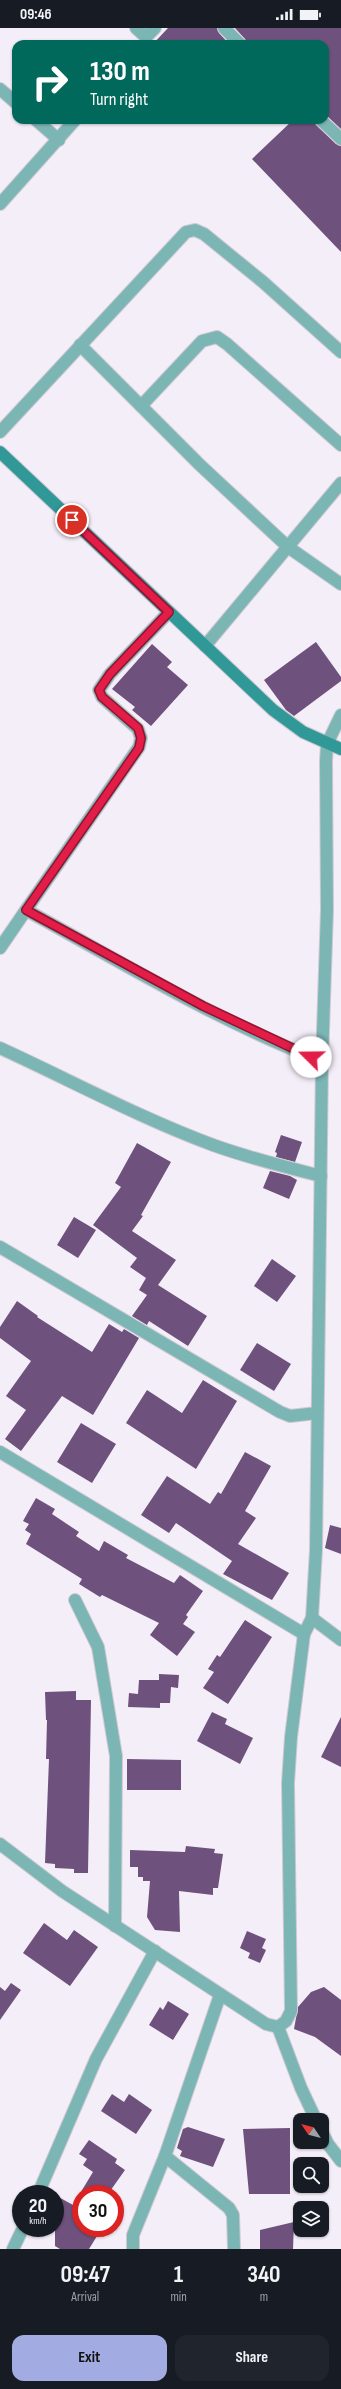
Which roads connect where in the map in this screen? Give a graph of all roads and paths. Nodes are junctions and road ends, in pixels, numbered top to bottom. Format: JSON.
{"nodes":[{"id":1,"x":136,"y":28,"type":"edge"},
{"id":2,"x":155,"y":28,"type":"edge"},
{"id":3,"x":224,"y":28,"type":"edge"},
{"id":4,"x":142,"y":40,"type":"edge"},
{"id":5,"x":144,"y":40,"type":"edge"},
{"id":6,"x":236,"y":40,"type":"edge"},
{"id":7,"x":0,"y":89,"type":"edge"},
{"id":8,"x":12,"y":100,"type":"edge"},
{"id":9,"x":41,"y":124,"type":"edge"},
{"id":10,"x":72,"y":124,"type":"edge"},
{"id":11,"x":325,"y":124,"type":"edge"},
{"id":12,"x":341,"y":139,"type":"edge"},
{"id":13,"x":59,"y":140,"type":"junction"},
{"id":14,"x":0,"y":204,"type":"edge"},
{"id":15,"x":80,"y":345,"type":"junction"},
{"id":16,"x":341,"y":352,"type":"edge"},
{"id":17,"x":141,"y":406,"type":"junction"},
{"id":18,"x":0,"y":432,"type":"edge"},
{"id":19,"x":341,"y":445,"type":"edge"},
{"id":20,"x":0,"y":452,"type":"edge"},
{"id":21,"x":341,"y":483,"type":"edge"},
{"id":22,"x":288,"y":547,"type":"junction"},
{"id":23,"x":341,"y":584,"type":"edge"},
{"id":24,"x":169,"y":612,"type":"junction"},
{"id":25,"x":205,"y":646,"type":"junction"},
{"id":26,"x":341,"y":715,"type":"edge"},
{"id":27,"x":327,"y":744,"type":"junction"},
{"id":28,"x":341,"y":749,"type":"edge"},
{"id":29,"x":26,"y":910,"type":"junction"},
{"id":30,"x":0,"y":948,"type":"edge"},
{"id":31,"x":0,"y":1048,"type":"edge"},
{"id":32,"x":322,"y":1060,"type":"junction"},
{"id":33,"x":321,"y":1176,"type":"junction"},
{"id":34,"x":0,"y":1247,"type":"edge"},
{"id":35,"x":317,"y":1413,"type":"junction"},
{"id":36,"x":0,"y":1452,"type":"edge"},
{"id":37,"x":75,"y":1600,"type":"dead end"},
{"id":38,"x":312,"y":1618,"type":"junction"},
{"id":39,"x":304,"y":1634,"type":"junction"},
{"id":40,"x":339,"y":1636,"type":"edge"},
{"id":41,"x":0,"y":1845,"type":"edge"},
{"id":42,"x":115,"y":1926,"type":"junction"},
{"id":43,"x":155,"y":1951,"type":"junction"},
{"id":44,"x":220,"y":1995,"type":"junction"},
{"id":45,"x":278,"y":2027,"type":"junction"},
{"id":46,"x":313,"y":2113,"type":"edge"},
{"id":47,"x":329,"y":2145,"type":"edge"},
{"id":48,"x":165,"y":2156,"type":"junction"},
{"id":49,"x":341,"y":2161,"type":"edge"},
{"id":50,"x":42,"y":2185,"type":"edge"},
{"id":51,"x":19,"y":2237,"type":"edge"},
{"id":52,"x":13,"y":2249,"type":"edge"},
{"id":53,"x":133,"y":2249,"type":"edge"},
{"id":54,"x":234,"y":2249,"type":"edge"}],
"edges":[{"from":1,"to":4,"type":"street"},
{"from":2,"to":5,"type":"street"},
{"from":3,"to":6,"type":"street"},
{"from":7,"to":8,"type":"street"},
{"from":9,"to":13,"type":"street"},
{"from":10,"to":13,"type":"street"},
{"from":11,"to":12,"type":"street"},
{"from":13,"to":14,"type":"street"},
{"from":15,"to":16,"type":"street"},
{"from":15,"to":17,"type":"street"},
{"from":15,"to":18,"type":"street"},
{"from":17,"to":19,"type":"street"},
{"from":17,"to":22,"type":"street"},
{"from":20,"to":24,"type":"main road"},
{"from":21,"to":22,"type":"street"},
{"from":22,"to":23,"type":"street"},
{"from":22,"to":25,"type":"street"},
{"from":24,"to":25,"type":"main road"},
{"from":24,"to":29,"type":"street"},
{"from":25,"to":27,"type":"main road"},
{"from":26,"to":27,"type":"street"},
{"from":27,"to":28,"type":"main road"},
{"from":27,"to":32,"type":"street"},
{"from":29,"to":30,"type":"street"},
{"from":29,"to":32,"type":"street"},
{"from":31,"to":33,"type":"street"},
{"from":32,"to":33,"type":"street"},
{"from":33,"to":35,"type":"street"},
{"from":34,"to":35,"type":"street"},
{"from":35,"to":38,"type":"street"},
{"from":36,"to":39,"type":"street"},
{"from":37,"to":42,"type":"street"},
{"from":38,"to":39,"type":"street"},
{"from":38,"to":40,"type":"street"},
{"from":39,"to":45,"type":"street"},
{"from":41,"to":42,"type":"street"},
{"from":42,"to":43,"type":"street"},
{"from":43,"to":44,"type":"street"},
{"from":43,"to":50,"type":"street"},
{"from":44,"to":45,"type":"street"},
{"from":44,"to":48,"type":"street"},
{"from":45,"to":46,"type":"street"},
{"from":47,"to":49,"type":"street"},
{"from":48,"to":53,"type":"street"},
{"from":48,"to":54,"type":"street"},
{"from":51,"to":52,"type":"street"}]}
